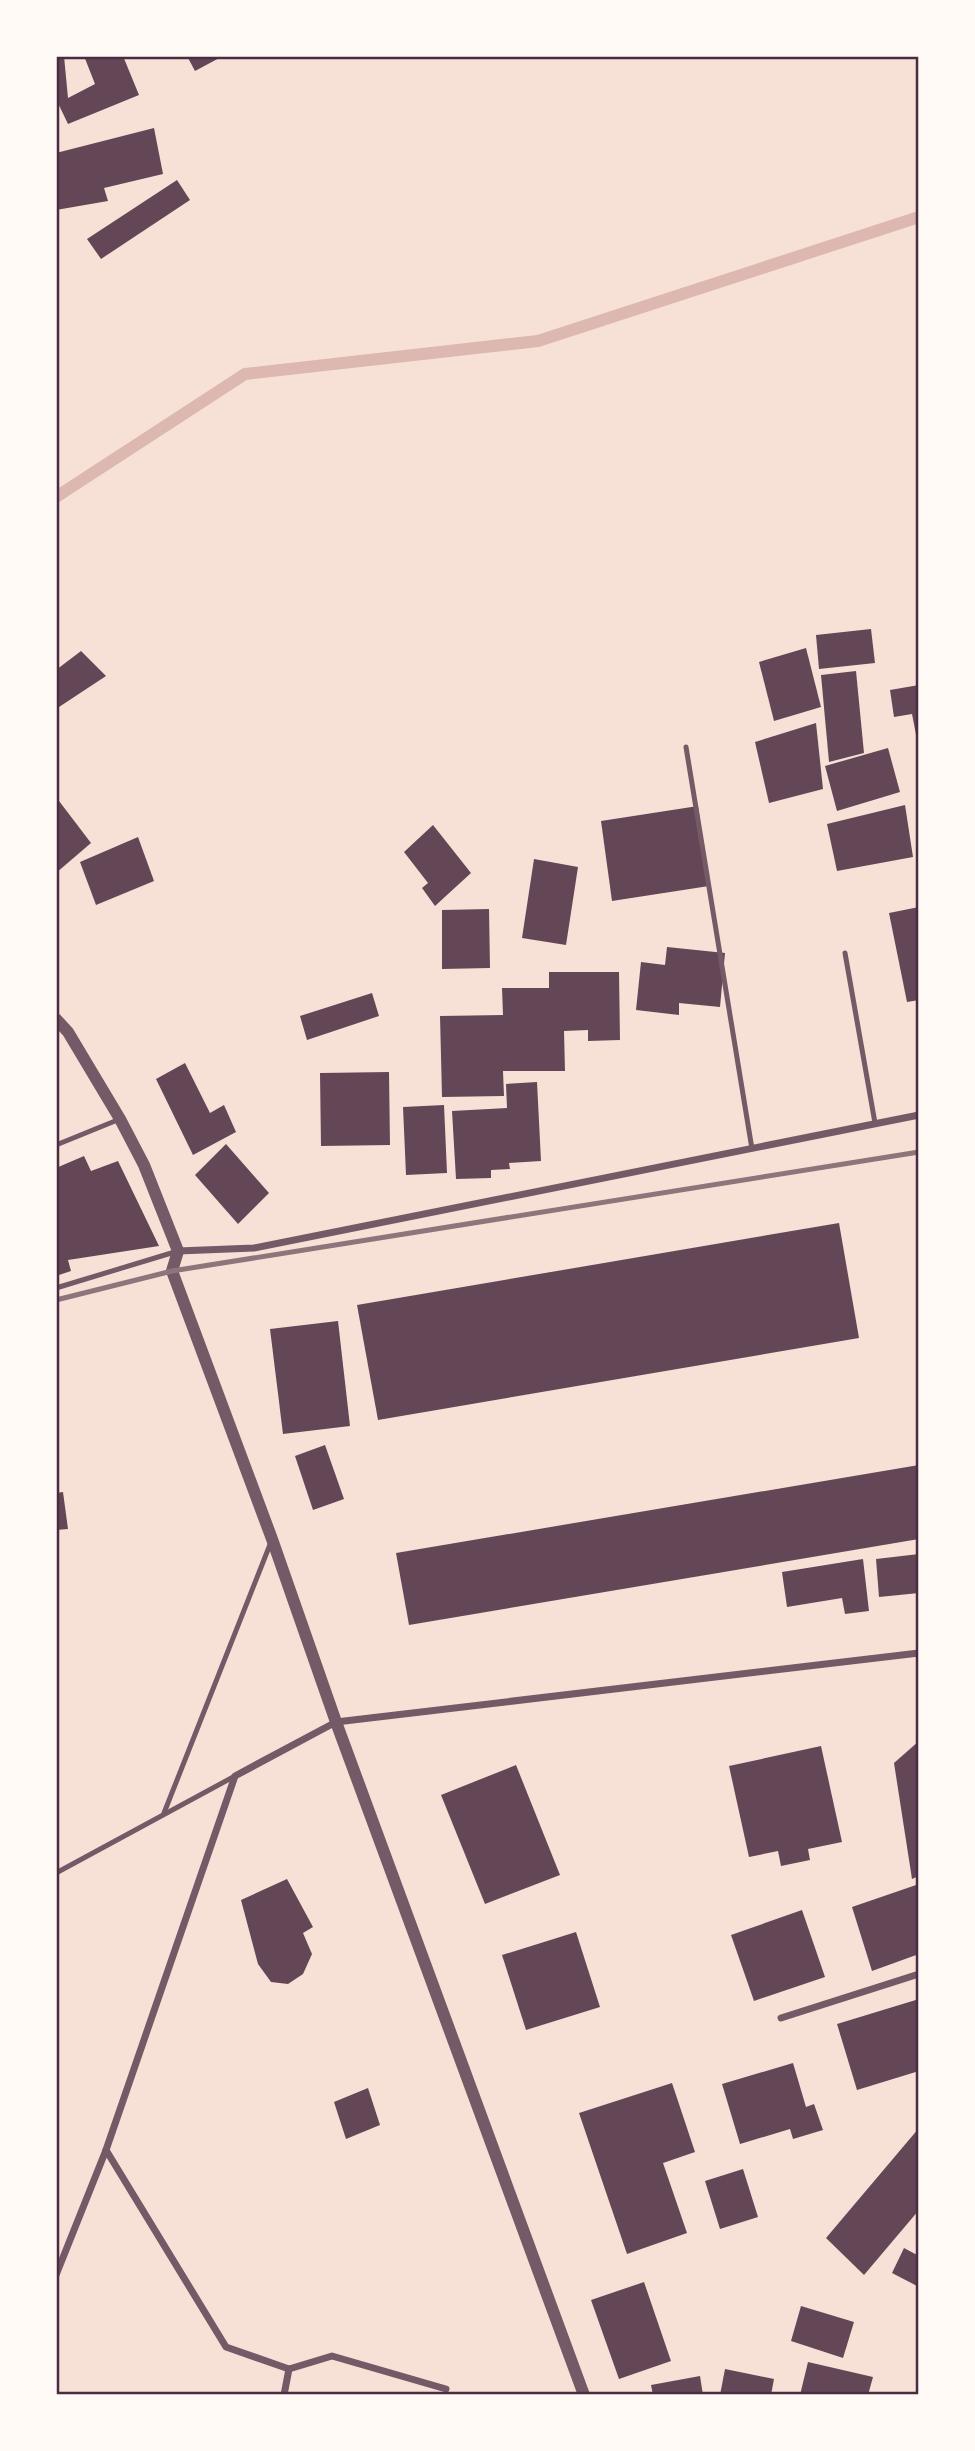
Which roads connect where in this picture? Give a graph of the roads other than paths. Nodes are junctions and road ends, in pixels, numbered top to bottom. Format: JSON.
{"nodes":[{"id":1,"x":686,"y":747,"type":"dead end"},
{"id":2,"x":845,"y":953,"type":"dead end"},
{"id":3,"x":56,"y":1019,"type":"edge"},
{"id":4,"x":919,"y":1115,"type":"edge"},
{"id":5,"x":120,"y":1119,"type":"junction"},
{"id":6,"x":875,"y":1123,"type":"junction"},
{"id":7,"x":56,"y":1145,"type":"edge"},
{"id":8,"x":752,"y":1149,"type":"junction"},
{"id":9,"x":178,"y":1251,"type":"junction"},
{"id":10,"x":56,"y":1288,"type":"edge"},
{"id":11,"x":272,"y":1539,"type":"junction"},
{"id":12,"x":919,"y":1653,"type":"edge"},
{"id":13,"x":336,"y":1722,"type":"junction"},
{"id":14,"x":234,"y":1776,"type":"junction"},
{"id":15,"x":164,"y":1813,"type":"junction"},
{"id":16,"x":56,"y":1873,"type":"edge"},
{"id":17,"x":919,"y":1974,"type":"edge"},
{"id":18,"x":781,"y":2018,"type":"dead end"},
{"id":19,"x":106,"y":2150,"type":"junction"},
{"id":20,"x":56,"y":2275,"type":"edge"},
{"id":21,"x":289,"y":2369,"type":"junction"},
{"id":22,"x":446,"y":2389,"type":"dead end"},
{"id":23,"x":284,"y":2395,"type":"edge"},
{"id":24,"x":584,"y":2395,"type":"edge"}],
"edges":[{"from":1,"to":8,"type":"lane"},
{"from":2,"to":6,"type":"lane"},
{"from":3,"to":5,"type":"street"},
{"from":4,"to":6,"type":"street"},
{"from":5,"to":7,"type":"lane"},
{"from":5,"to":9,"type":"street"},
{"from":6,"to":8,"type":"street"},
{"from":8,"to":9,"type":"street"},
{"from":9,"to":10,"type":"lane"},
{"from":9,"to":11,"type":"street"},
{"from":11,"to":13,"type":"street"},
{"from":11,"to":15,"type":"lane"},
{"from":12,"to":13,"type":"street"},
{"from":13,"to":14,"type":"street"},
{"from":13,"to":24,"type":"street"},
{"from":14,"to":15,"type":"lane"},
{"from":14,"to":19,"type":"street"},
{"from":15,"to":16,"type":"lane"},
{"from":17,"to":18,"type":"street"},
{"from":19,"to":20,"type":"street"},
{"from":19,"to":21,"type":"street"},
{"from":21,"to":22,"type":"street"},
{"from":21,"to":23,"type":"street"}]}
